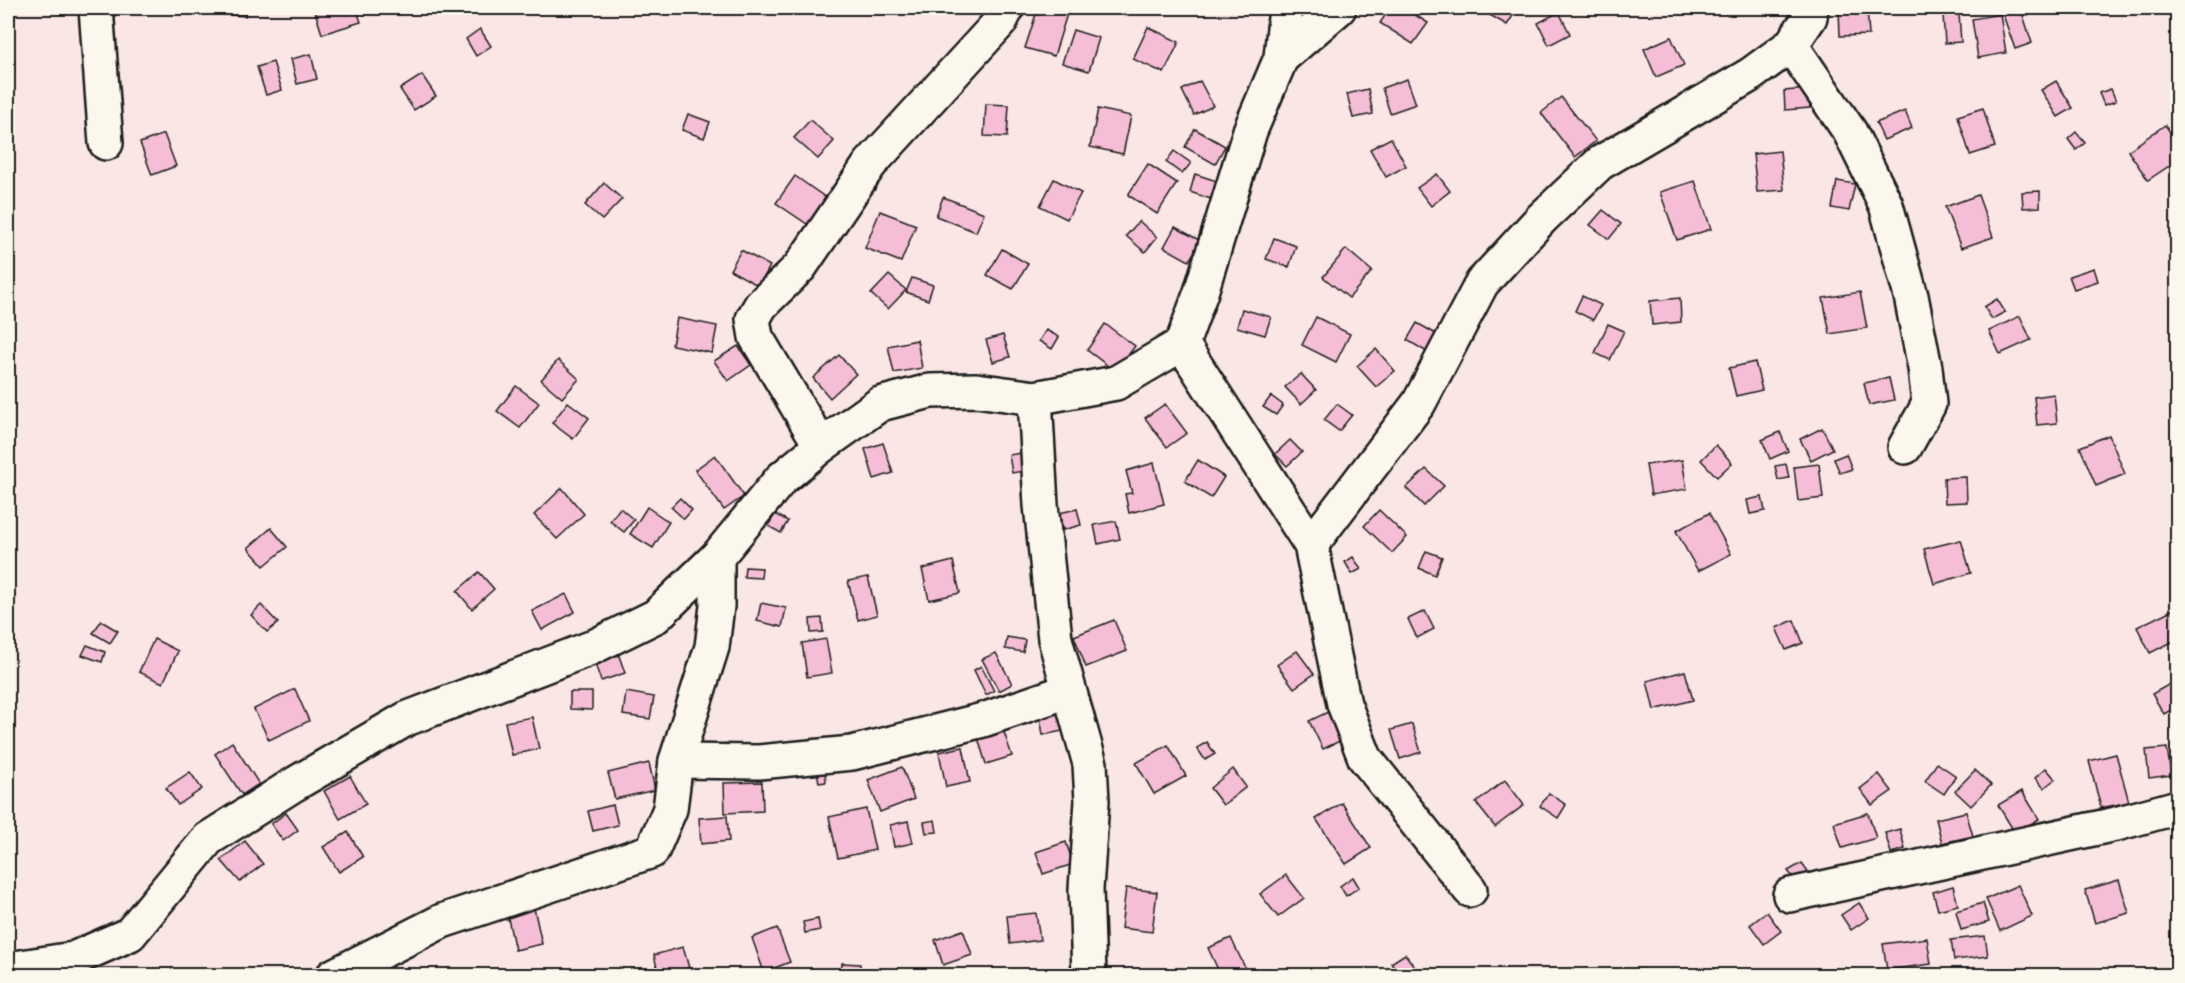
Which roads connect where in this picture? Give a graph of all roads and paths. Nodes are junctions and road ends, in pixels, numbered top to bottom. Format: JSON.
{"nodes":[{"id":1,"x":96,"y":8,"type":"edge"},
{"id":2,"x":1008,"y":8,"type":"edge"},
{"id":3,"x":1286,"y":8,"type":"edge"},
{"id":4,"x":1339,"y":8,"type":"edge"},
{"id":5,"x":1811,"y":8,"type":"edge"},
{"id":6,"x":1791,"y":45,"type":"junction"},
{"id":7,"x":1281,"y":58,"type":"junction"},
{"id":8,"x":106,"y":143,"type":"dead end"},
{"id":9,"x":1182,"y":344,"type":"junction"},
{"id":10,"x":1035,"y":398,"type":"junction"},
{"id":11,"x":821,"y":446,"type":"junction"},
{"id":12,"x":1905,"y":447,"type":"dead end"},
{"id":13,"x":1311,"y":545,"type":"junction"},
{"id":14,"x":717,"y":557,"type":"junction"},
{"id":15,"x":1068,"y":691,"type":"junction"},
{"id":16,"x":676,"y":761,"type":"junction"},
{"id":17,"x":2178,"y":807,"type":"edge"},
{"id":18,"x":1470,"y":890,"type":"dead end"},
{"id":19,"x":1790,"y":895,"type":"dead end"},
{"id":20,"x":8,"y":969,"type":"edge"},
{"id":21,"x":1089,"y":974,"type":"dead end"},
{"id":22,"x":333,"y":975,"type":"edge"}],
"edges":[{"from":1,"to":8,"type":"street"},
{"from":2,"to":11,"type":"street"},
{"from":3,"to":7,"type":"street"},
{"from":4,"to":7,"type":"street"},
{"from":5,"to":6,"type":"street"},
{"from":6,"to":12,"type":"street"},
{"from":6,"to":13,"type":"street"},
{"from":7,"to":9,"type":"street"},
{"from":9,"to":10,"type":"street"},
{"from":9,"to":13,"type":"street"},
{"from":10,"to":11,"type":"street"},
{"from":10,"to":15,"type":"street"},
{"from":11,"to":14,"type":"street"},
{"from":13,"to":18,"type":"street"},
{"from":14,"to":16,"type":"street"},
{"from":14,"to":20,"type":"street"},
{"from":15,"to":16,"type":"street"},
{"from":15,"to":21,"type":"street"},
{"from":16,"to":22,"type":"street"},
{"from":17,"to":19,"type":"street"}]}
